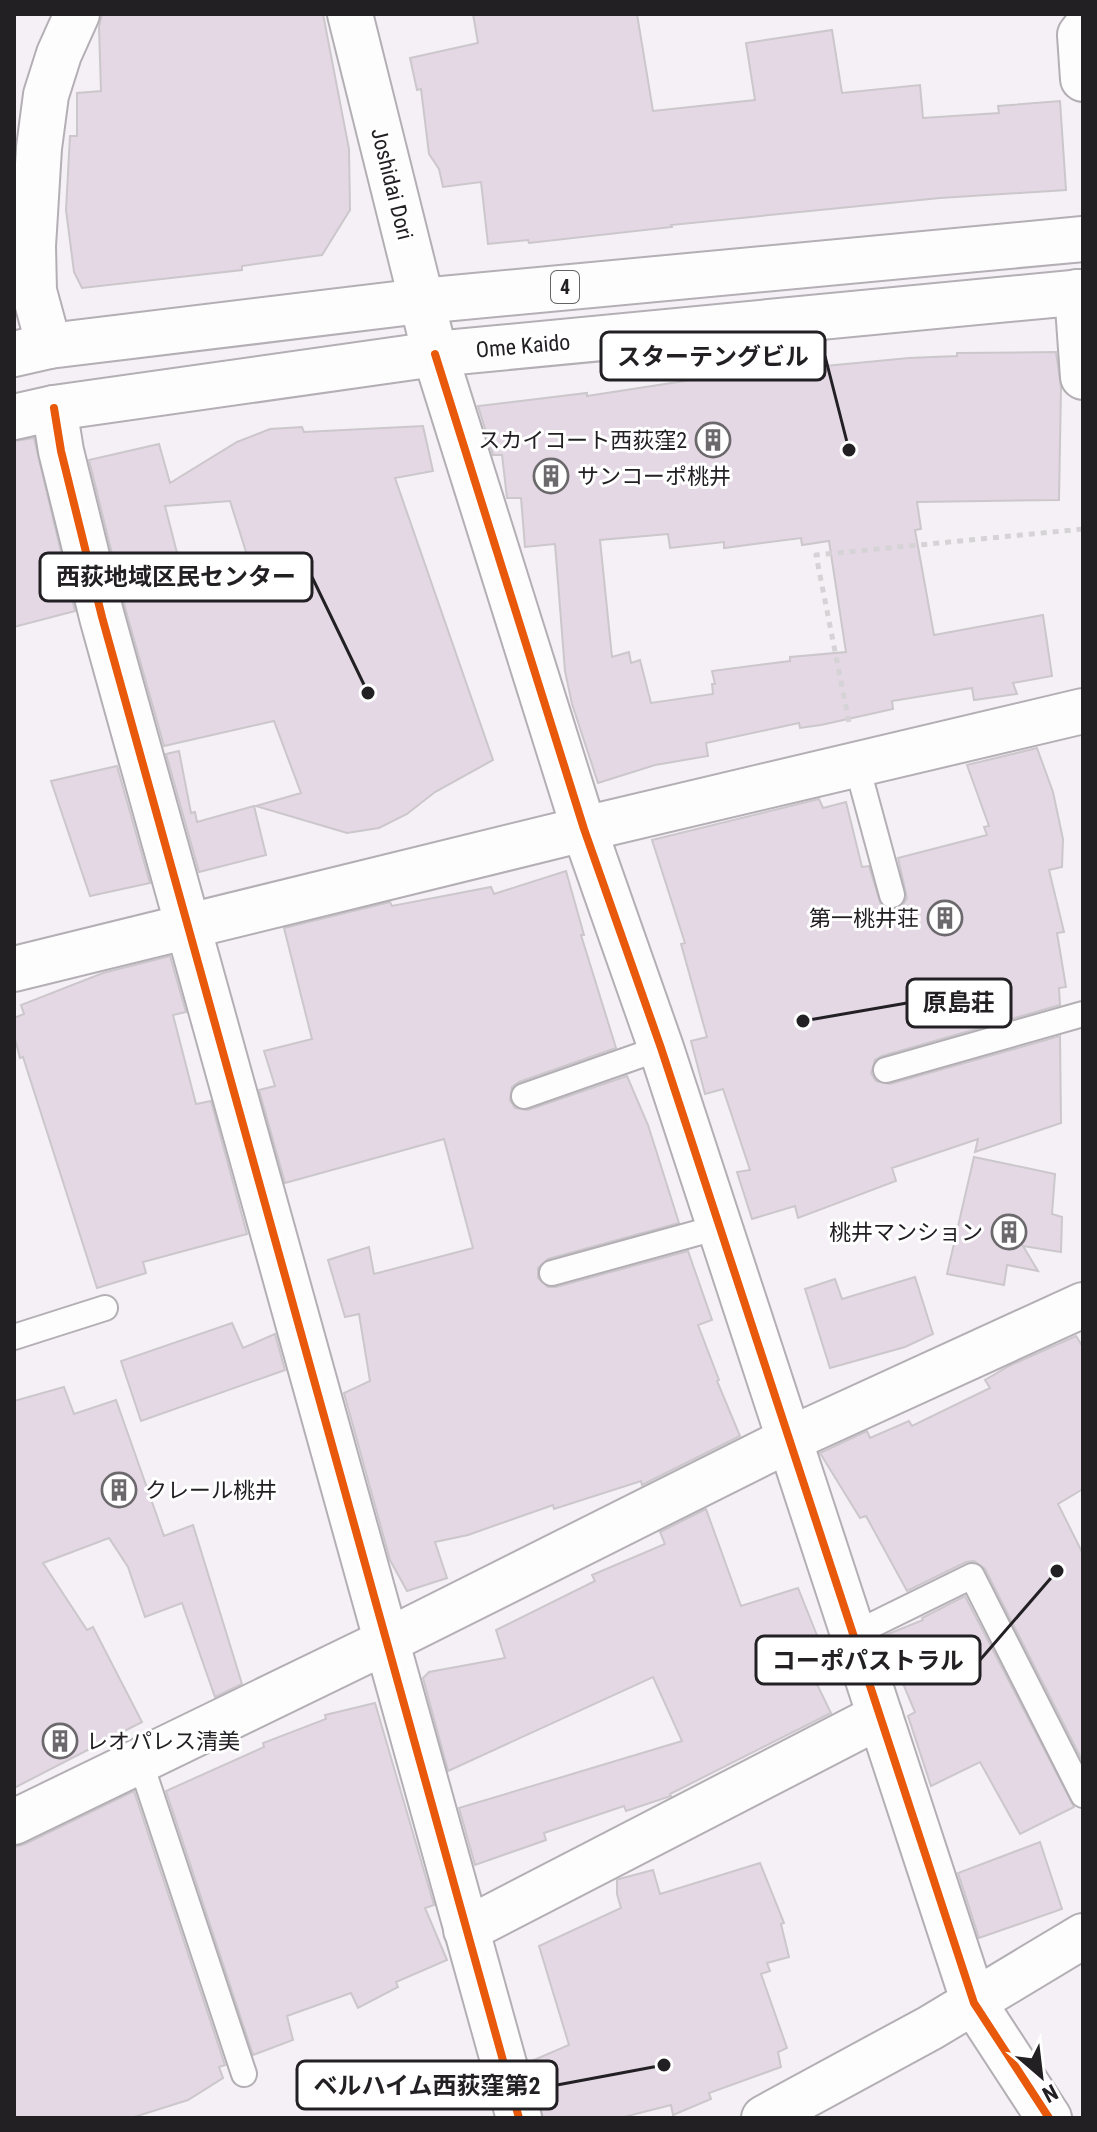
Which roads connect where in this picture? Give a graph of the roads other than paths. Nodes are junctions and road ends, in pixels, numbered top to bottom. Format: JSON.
{"nodes":[{"id":1,"x":77,"y":14,"type":"edge"},
{"id":2,"x":350,"y":14,"type":"edge"},
{"id":3,"x":1083,"y":31,"type":"edge"},
{"id":4,"x":1083,"y":79,"type":"edge"},
{"id":5,"x":1083,"y":239,"type":"edge"},
{"id":6,"x":1080,"y":292,"type":"edge"},
{"id":7,"x":421,"y":301,"type":"junction"},
{"id":8,"x":31,"y":350,"type":"edge"},
{"id":9,"x":435,"y":354,"type":"junction"},
{"id":10,"x":1083,"y":377,"type":"edge"},
{"id":11,"x":34,"y":412,"type":"edge"},
{"id":12,"x":1083,"y":711,"type":"edge"},
{"id":13,"x":857,"y":766,"type":"junction"},
{"id":14,"x":584,"y":829,"type":"junction"},
{"id":15,"x":892,"y":895,"type":"dead end"},
{"id":16,"x":187,"y":927,"type":"junction"},
{"id":17,"x":14,"y":969,"type":"edge"},
{"id":18,"x":1083,"y":1014,"type":"edge"},
{"id":19,"x":661,"y":1048,"type":"junction"},
{"id":20,"x":886,"y":1070,"type":"dead end"},
{"id":21,"x":524,"y":1096,"type":"dead end"},
{"id":22,"x":719,"y":1227,"type":"junction"},
{"id":23,"x":552,"y":1273,"type":"dead end"},
{"id":24,"x":1083,"y":1305,"type":"edge"},
{"id":25,"x":105,"y":1308,"type":"dead end"},
{"id":26,"x":14,"y":1337,"type":"edge"},
{"id":27,"x":788,"y":1440,"type":"junction"},
{"id":28,"x":852,"y":1635,"type":"junction"},
{"id":29,"x":387,"y":1641,"type":"junction"},
{"id":30,"x":880,"y":1716,"type":"junction"},
{"id":31,"x":140,"y":1761,"type":"junction"},
{"id":32,"x":1083,"y":1795,"type":"edge"},
{"id":33,"x":14,"y":1822,"type":"edge"},
{"id":34,"x":466,"y":1930,"type":"junction"},
{"id":35,"x":1083,"y":1936,"type":"edge"},
{"id":36,"x":974,"y":2003,"type":"junction"},
{"id":37,"x":244,"y":2074,"type":"dead end"},
{"id":38,"x":519,"y":2118,"type":"edge"},
{"id":39,"x":764,"y":2118,"type":"edge"},
{"id":40,"x":1049,"y":2118,"type":"edge"}],
"edges":[{"from":1,"to":8,"type":"street"},
{"from":2,"to":7,"type":"street","name":"Joshidai Dori"},
{"from":3,"to":4,"type":"street"},
{"from":5,"to":7,"type":"street","number":"4"},
{"from":6,"to":9,"type":"street","name":"Ome Kaido"},
{"from":6,"to":10,"type":"street"},
{"from":7,"to":8,"type":"street","number":"4"},
{"from":7,"to":9,"type":"street","name":"Joshidai Dori"},
{"from":9,"to":11,"type":"street","name":"Ome Kaido"},
{"from":9,"to":14,"type":"street","name":"Joshidai Dori"},
{"from":11,"to":16,"type":"street"},
{"from":12,"to":13,"type":"street"},
{"from":13,"to":14,"type":"street"},
{"from":13,"to":15,"type":"lane"},
{"from":14,"to":16,"type":"street"},
{"from":14,"to":19,"type":"street","name":"Joshidai Dori"},
{"from":16,"to":17,"type":"street"},
{"from":16,"to":29,"type":"street"},
{"from":18,"to":20,"type":"lane"},
{"from":19,"to":21,"type":"lane"},
{"from":19,"to":22,"type":"street","name":"Joshidai Dori"},
{"from":22,"to":23,"type":"lane"},
{"from":22,"to":27,"type":"street","name":"Joshidai Dori"},
{"from":24,"to":27,"type":"street"},
{"from":25,"to":26,"type":"lane"},
{"from":27,"to":28,"type":"street","name":"Joshidai Dori"},
{"from":27,"to":29,"type":"street"},
{"from":28,"to":30,"type":"street","name":"Joshidai Dori"},
{"from":28,"to":32,"type":"lane"},
{"from":29,"to":31,"type":"street"},
{"from":29,"to":34,"type":"street"},
{"from":30,"to":34,"type":"street"},
{"from":30,"to":36,"type":"street","name":"Joshidai Dori"},
{"from":31,"to":33,"type":"street"},
{"from":31,"to":37,"type":"lane"},
{"from":34,"to":38,"type":"street"},
{"from":35,"to":36,"type":"street"},
{"from":36,"to":39,"type":"street"},
{"from":36,"to":40,"type":"street","name":"Joshidai Dori"}]}
